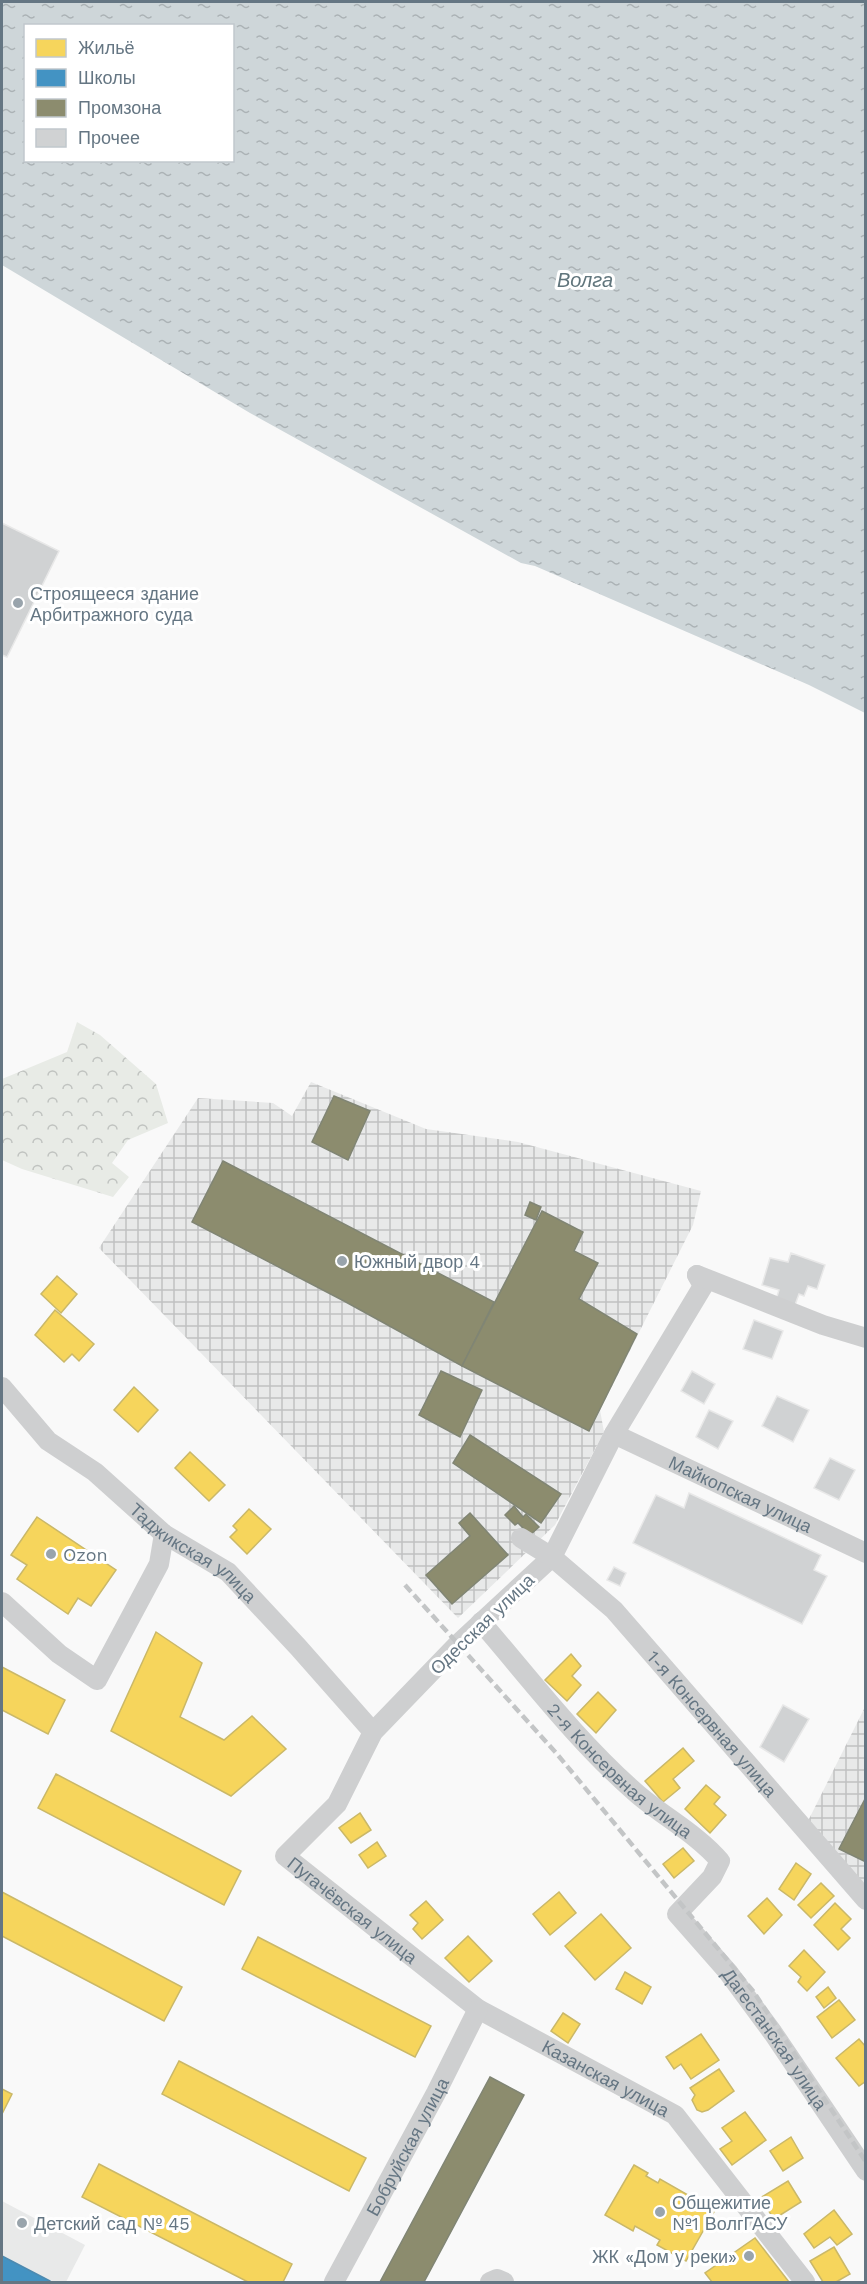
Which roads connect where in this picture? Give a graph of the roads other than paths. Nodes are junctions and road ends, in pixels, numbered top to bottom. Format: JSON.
{"nodes":[{"id":1,"x":866,"y":1338,"type":"edge"},
{"id":2,"x":2,"y":1387,"type":"edge"},
{"id":3,"x":614,"y":1434,"type":"junction"},
{"id":4,"x":164,"y":1534,"type":"junction"},
{"id":5,"x":520,"y":1538,"type":"dead end"},
{"id":6,"x":866,"y":1553,"type":"edge"},
{"id":7,"x":552,"y":1557,"type":"junction"},
{"id":8,"x":2,"y":1602,"type":"edge"},
{"id":9,"x":481,"y":1622,"type":"junction"},
{"id":10,"x":374,"y":1732,"type":"junction"},
{"id":11,"x":337,"y":1804,"type":"joint"},
{"id":12,"x":866,"y":1900,"type":"edge"},
{"id":13,"x":677,"y":1914,"type":"joint"},
{"id":14,"x":478,"y":2009,"type":"junction"},
{"id":15,"x":866,"y":2171,"type":"edge"},
{"id":16,"x":334,"y":2283,"type":"edge"},
{"id":17,"x":490,"y":2283,"type":"edge"},
{"id":18,"x":504,"y":2283,"type":"edge"},
{"id":19,"x":805,"y":2283,"type":"edge"}],
"edges":[{"from":1,"to":3,"type":"street","name":"Одесская улица"},
{"from":2,"to":4,"type":"street","name":"Таджикская улица"},
{"from":3,"to":6,"type":"street","name":"Майкопская улица"},
{"from":3,"to":7,"type":"street","name":"Одесская улица"},
{"from":4,"to":8,"type":"street"},
{"from":4,"to":10,"type":"street","name":"Таджикская улица"},
{"from":5,"to":7,"type":"street","name":"1-я Консервная улица"},
{"from":7,"to":9,"type":"street","name":"Одесская улица"},
{"from":7,"to":12,"type":"street","name":"1-я Консервная улица"},
{"from":9,"to":10,"type":"street","name":"Одесская улица"},
{"from":9,"to":13,"type":"street","name":"2-я Консервная улица"},
{"from":10,"to":11,"type":"street","name":"Одесская улица"},
{"from":11,"to":14,"type":"street","name":"Пугачёвская улица"},
{"from":13,"to":15,"type":"street","name":"Дагестанская улица"},
{"from":14,"to":16,"type":"street","name":"Бобруйская улица"},
{"from":14,"to":19,"type":"street","name":"Казанская улица"},
{"from":17,"to":18,"type":"street"}]}
